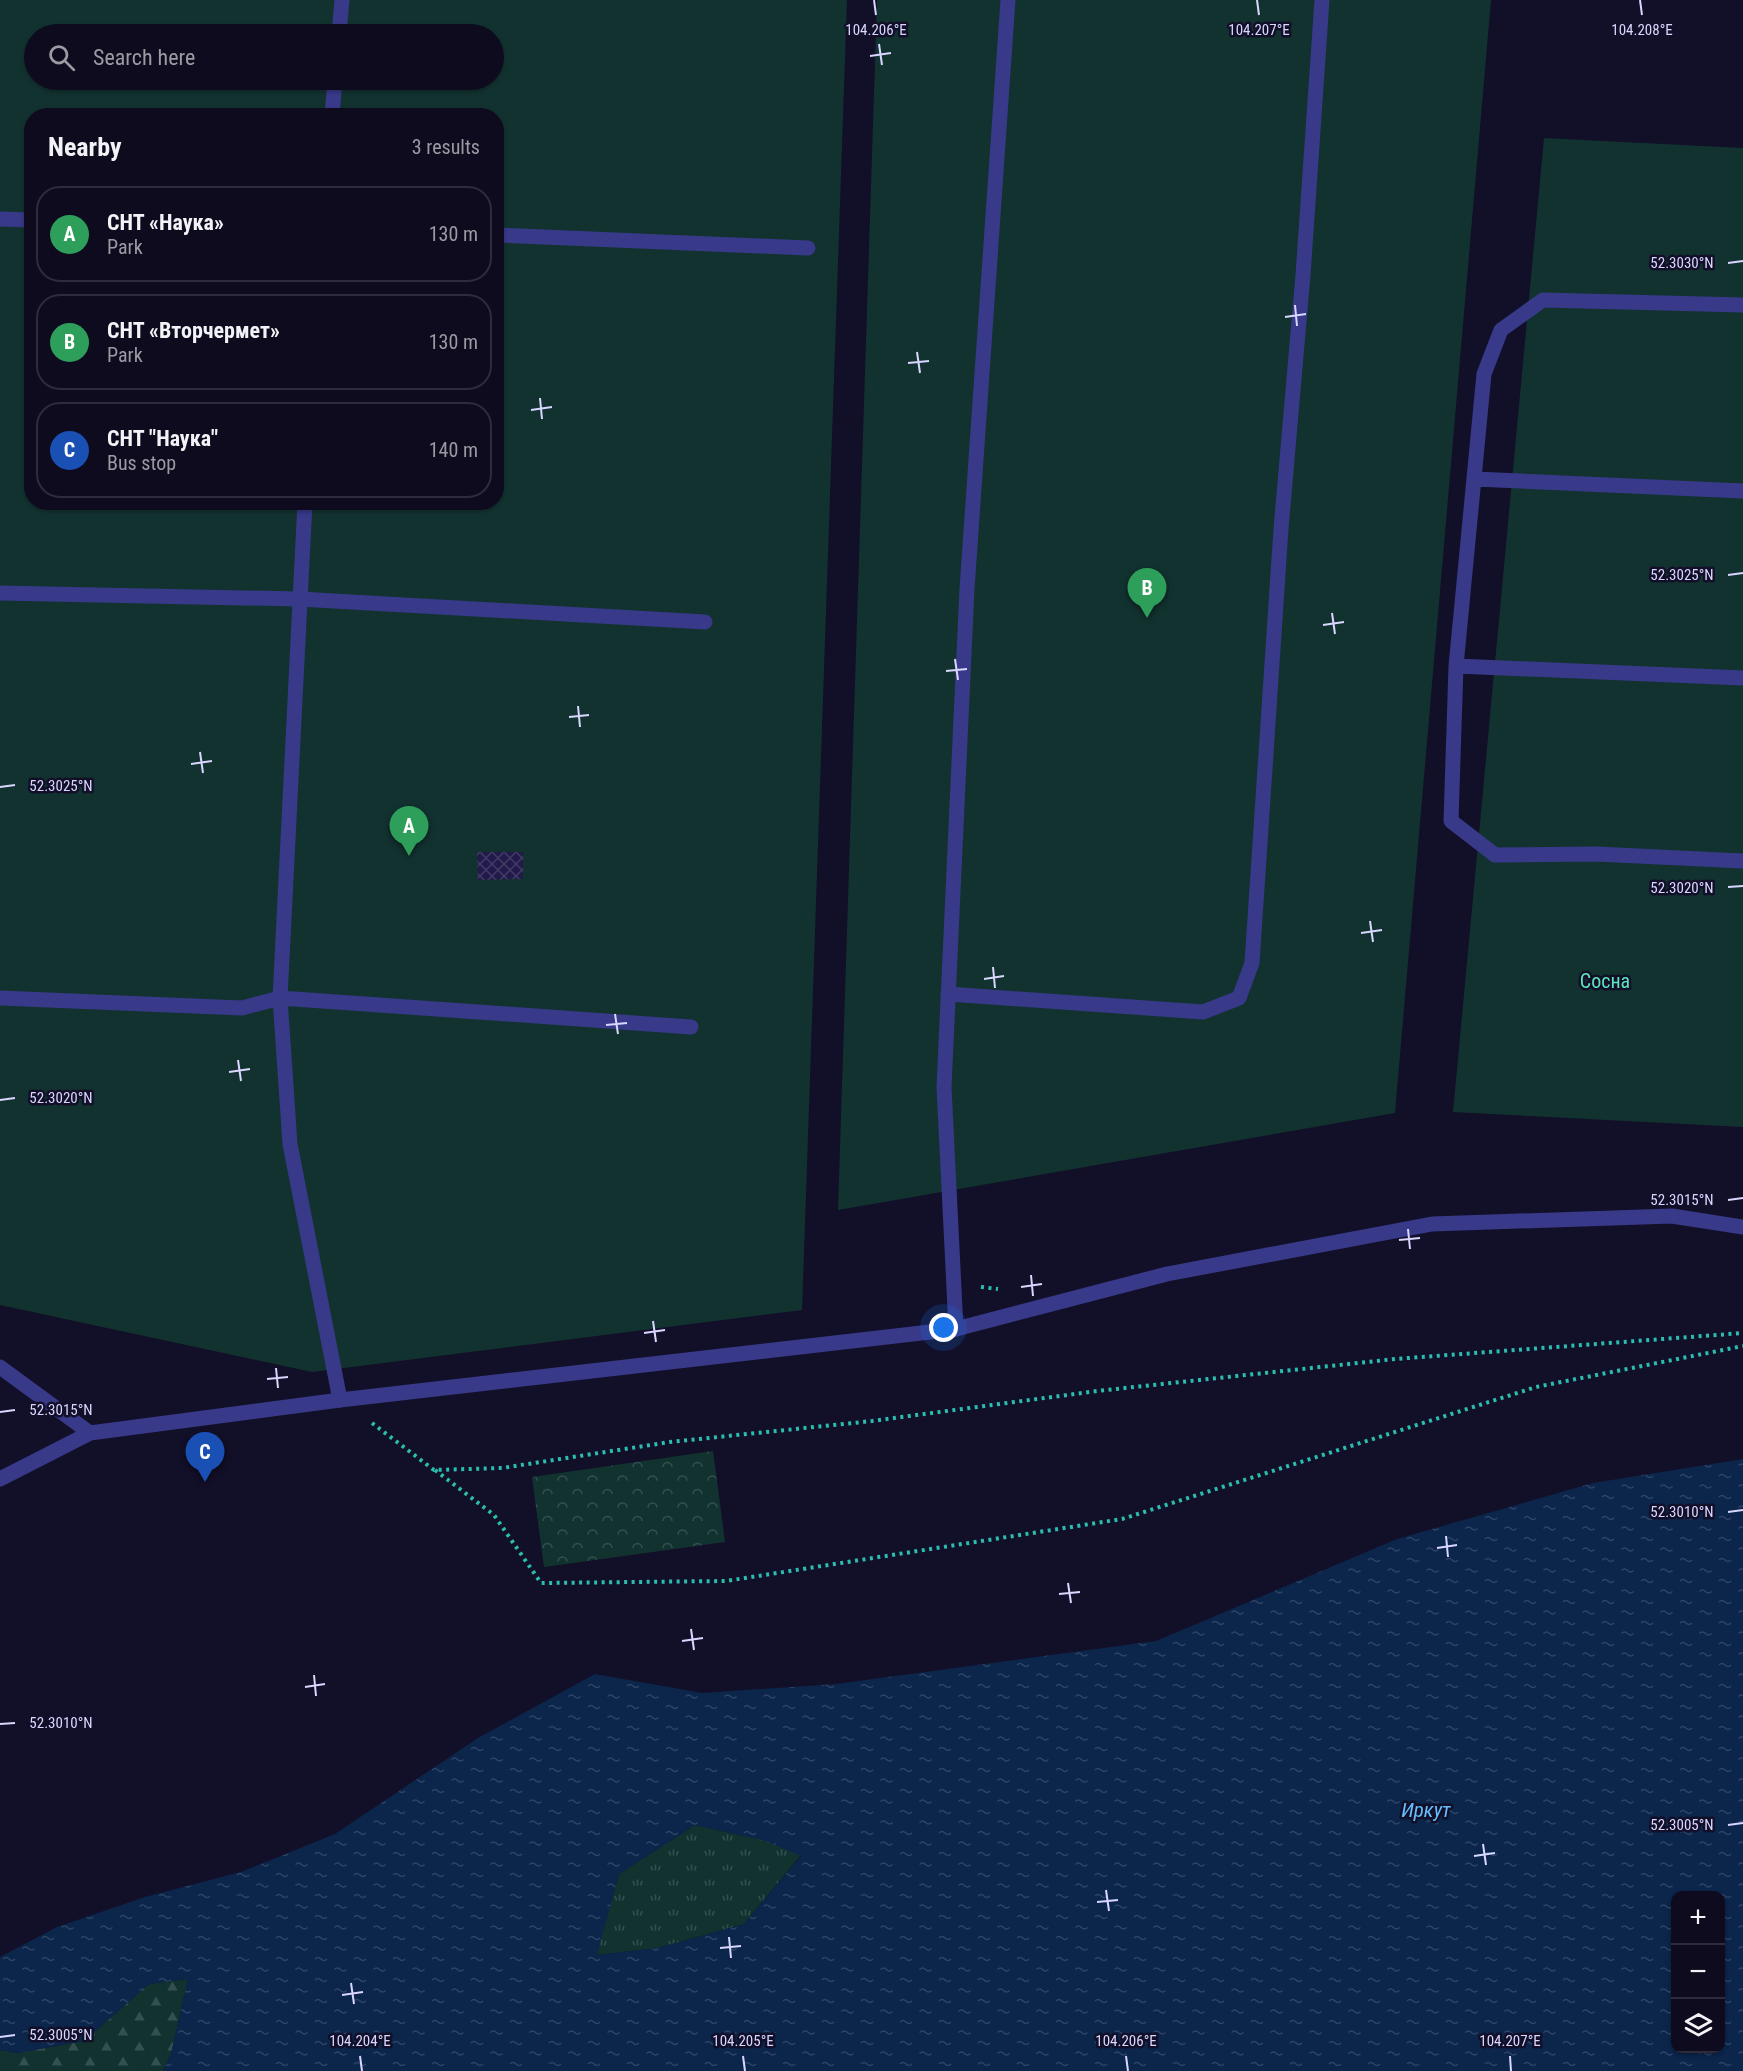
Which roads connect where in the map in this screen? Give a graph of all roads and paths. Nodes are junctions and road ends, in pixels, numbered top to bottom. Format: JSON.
{"nodes":[{"id":1,"x":342,"y":0,"type":"edge"},
{"id":2,"x":1008,"y":0,"type":"edge"},
{"id":3,"x":1322,"y":0,"type":"edge"},
{"id":4,"x":340,"y":24,"type":"edge"},
{"id":5,"x":334,"y":90,"type":"edge"},
{"id":6,"x":333,"y":108,"type":"edge"},
{"id":7,"x":0,"y":219,"type":"edge"},
{"id":8,"x":24,"y":220,"type":"edge"},
{"id":9,"x":504,"y":235,"type":"edge"},
{"id":10,"x":808,"y":248,"type":"dead end"},
{"id":11,"x":1743,"y":305,"type":"edge"},
{"id":12,"x":1475,"y":479,"type":"junction"},
{"id":13,"x":1743,"y":491,"type":"edge"},
{"id":14,"x":305,"y":510,"type":"edge"},
{"id":15,"x":0,"y":593,"type":"edge"},
{"id":16,"x":299,"y":599,"type":"junction"},
{"id":17,"x":705,"y":622,"type":"dead end"},
{"id":18,"x":1456,"y":666,"type":"junction"},
{"id":19,"x":1743,"y":678,"type":"edge"},
{"id":20,"x":1743,"y":861,"type":"edge"},
{"id":21,"x":948,"y":994,"type":"junction"},
{"id":22,"x":0,"y":998,"type":"edge"},
{"id":23,"x":280,"y":998,"type":"junction"},
{"id":24,"x":691,"y":1027,"type":"dead end"},
{"id":25,"x":1743,"y":1227,"type":"edge"},
{"id":26,"x":956,"y":1329,"type":"junction"},
{"id":27,"x":1743,"y":1333,"type":"edge"},
{"id":28,"x":1743,"y":1346,"type":"edge"},
{"id":29,"x":0,"y":1367,"type":"edge"},
{"id":30,"x":340,"y":1400,"type":"junction"},
{"id":31,"x":90,"y":1433,"type":"junction"},
{"id":32,"x":434,"y":1470,"type":"junction"},
{"id":33,"x":0,"y":1479,"type":"edge"}],
"edges":[{"from":1,"to":4,"type":"street"},
{"from":2,"to":21,"type":"street"},
{"from":3,"to":21,"type":"street"},
{"from":5,"to":6,"type":"street"},
{"from":7,"to":8,"type":"street"},
{"from":9,"to":10,"type":"street"},
{"from":11,"to":12,"type":"street"},
{"from":12,"to":13,"type":"street"},
{"from":12,"to":18,"type":"street"},
{"from":14,"to":16,"type":"street"},
{"from":15,"to":16,"type":"street"},
{"from":16,"to":17,"type":"street"},
{"from":16,"to":23,"type":"street"},
{"from":18,"to":19,"type":"street"},
{"from":18,"to":20,"type":"street"},
{"from":21,"to":26,"type":"street"},
{"from":22,"to":23,"type":"street"},
{"from":23,"to":24,"type":"street"},
{"from":23,"to":30,"type":"street"},
{"from":25,"to":26,"type":"street"},
{"from":26,"to":30,"type":"street"},
{"from":27,"to":32,"type":"path"},
{"from":28,"to":32,"type":"path"},
{"from":29,"to":31,"type":"street"},
{"from":30,"to":31,"type":"street"},
{"from":30,"to":32,"type":"path"},
{"from":31,"to":33,"type":"street"}]}
